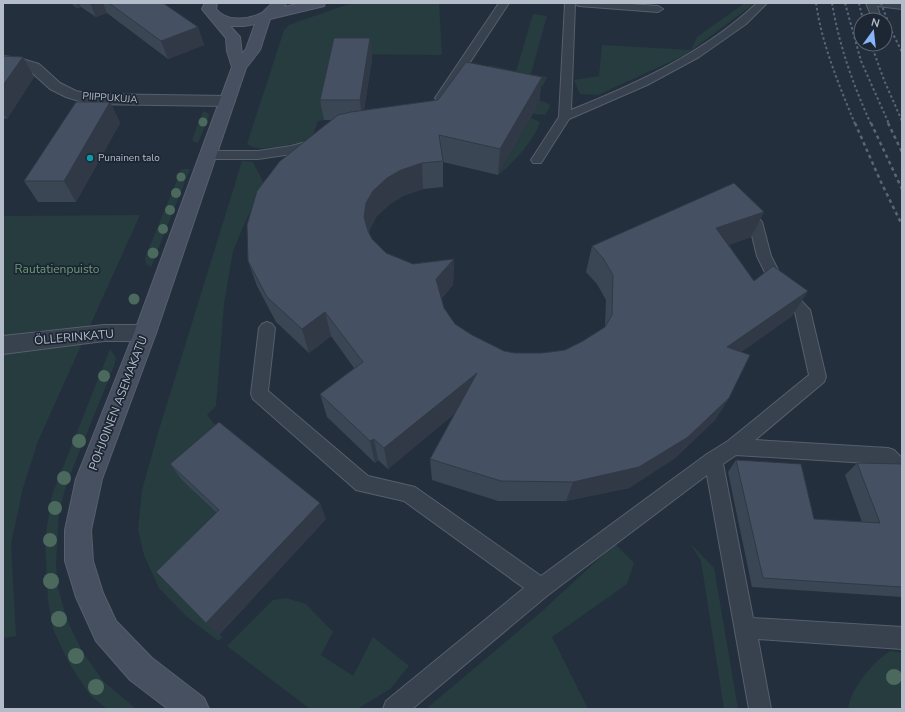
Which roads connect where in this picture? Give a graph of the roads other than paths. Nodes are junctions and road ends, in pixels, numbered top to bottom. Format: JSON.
{"nodes":[{"id":1,"x":209,"y":3,"type":"edge"},
{"id":2,"x":319,"y":3,"type":"edge"},
{"id":3,"x":504,"y":3,"type":"edge"},
{"id":4,"x":570,"y":3,"type":"edge"},
{"id":5,"x":584,"y":3,"type":"edge"},
{"id":6,"x":762,"y":3,"type":"edge"},
{"id":7,"x":877,"y":3,"type":"edge"},
{"id":8,"x":902,"y":6,"type":"edge"},
{"id":9,"x":658,"y":9,"type":"dead end"},
{"id":10,"x":272,"y":11,"type":"edge"},
{"id":11,"x":215,"y":17,"type":"junction"},
{"id":12,"x":3,"y":60,"type":"edge"},
{"id":13,"x":239,"y":67,"type":"junction"},
{"id":14,"x":227,"y":102,"type":"junction"},
{"id":15,"x":436,"y":105,"type":"edge"},
{"id":16,"x":565,"y":117,"type":"junction"},
{"id":17,"x":331,"y":139,"type":"edge"},
{"id":18,"x":292,"y":150,"type":"junction"},
{"id":19,"x":208,"y":155,"type":"junction"},
{"id":20,"x":537,"y":160,"type":"dead end"},
{"id":21,"x":286,"y":162,"type":"edge"},
{"id":22,"x":731,"y":195,"type":"edge"},
{"id":23,"x":267,"y":328,"type":"dead end"},
{"id":24,"x":145,"y":333,"type":"junction"},
{"id":25,"x":3,"y":345,"type":"edge"},
{"id":26,"x":734,"y":447,"type":"junction"},
{"id":27,"x":713,"y":460,"type":"junction"},
{"id":28,"x":902,"y":470,"type":"edge"},
{"id":29,"x":540,"y":588,"type":"junction"},
{"id":30,"x":745,"y":628,"type":"junction"},
{"id":31,"x":902,"y":638,"type":"edge"},
{"id":32,"x":193,"y":709,"type":"edge"},
{"id":33,"x":394,"y":709,"type":"edge"},
{"id":34,"x":760,"y":709,"type":"edge"}],
"edges":[{"from":1,"to":11,"type":"street"},
{"from":2,"to":10,"type":"street"},
{"from":3,"to":15,"type":"lane"},
{"from":4,"to":16,"type":"lane"},
{"from":5,"to":9,"type":"lane"},
{"from":6,"to":16,"type":"lane"},
{"from":7,"to":8,"type":"lane"},
{"from":10,"to":11,"type":"street"},
{"from":10,"to":13,"type":"street","name":"POHJOINEN ASEMAKATU"},
{"from":11,"to":13,"type":"street"},
{"from":12,"to":14,"type":"street","name":"PIIPPUKUJA"},
{"from":13,"to":14,"type":"street","name":"POHJOINEN ASEMAKATU"},
{"from":14,"to":19,"type":"street","name":"POHJOINEN ASEMAKATU"},
{"from":16,"to":20,"type":"lane"},
{"from":17,"to":18,"type":"lane"},
{"from":18,"to":19,"type":"lane"},
{"from":18,"to":21,"type":"lane"},
{"from":19,"to":24,"type":"street","name":"POHJOINEN ASEMAKATU"},
{"from":22,"to":26,"type":"lane"},
{"from":23,"to":29,"type":"lane"},
{"from":24,"to":25,"type":"street","name":"ÖLLERINKATU"},
{"from":24,"to":32,"type":"street","name":"POHJOINEN ASEMAKATU"},
{"from":26,"to":27,"type":"lane"},
{"from":26,"to":28,"type":"lane"},
{"from":27,"to":29,"type":"lane"},
{"from":27,"to":30,"type":"lane"},
{"from":29,"to":33,"type":"lane"},
{"from":30,"to":31,"type":"lane"},
{"from":30,"to":34,"type":"lane"}]}
